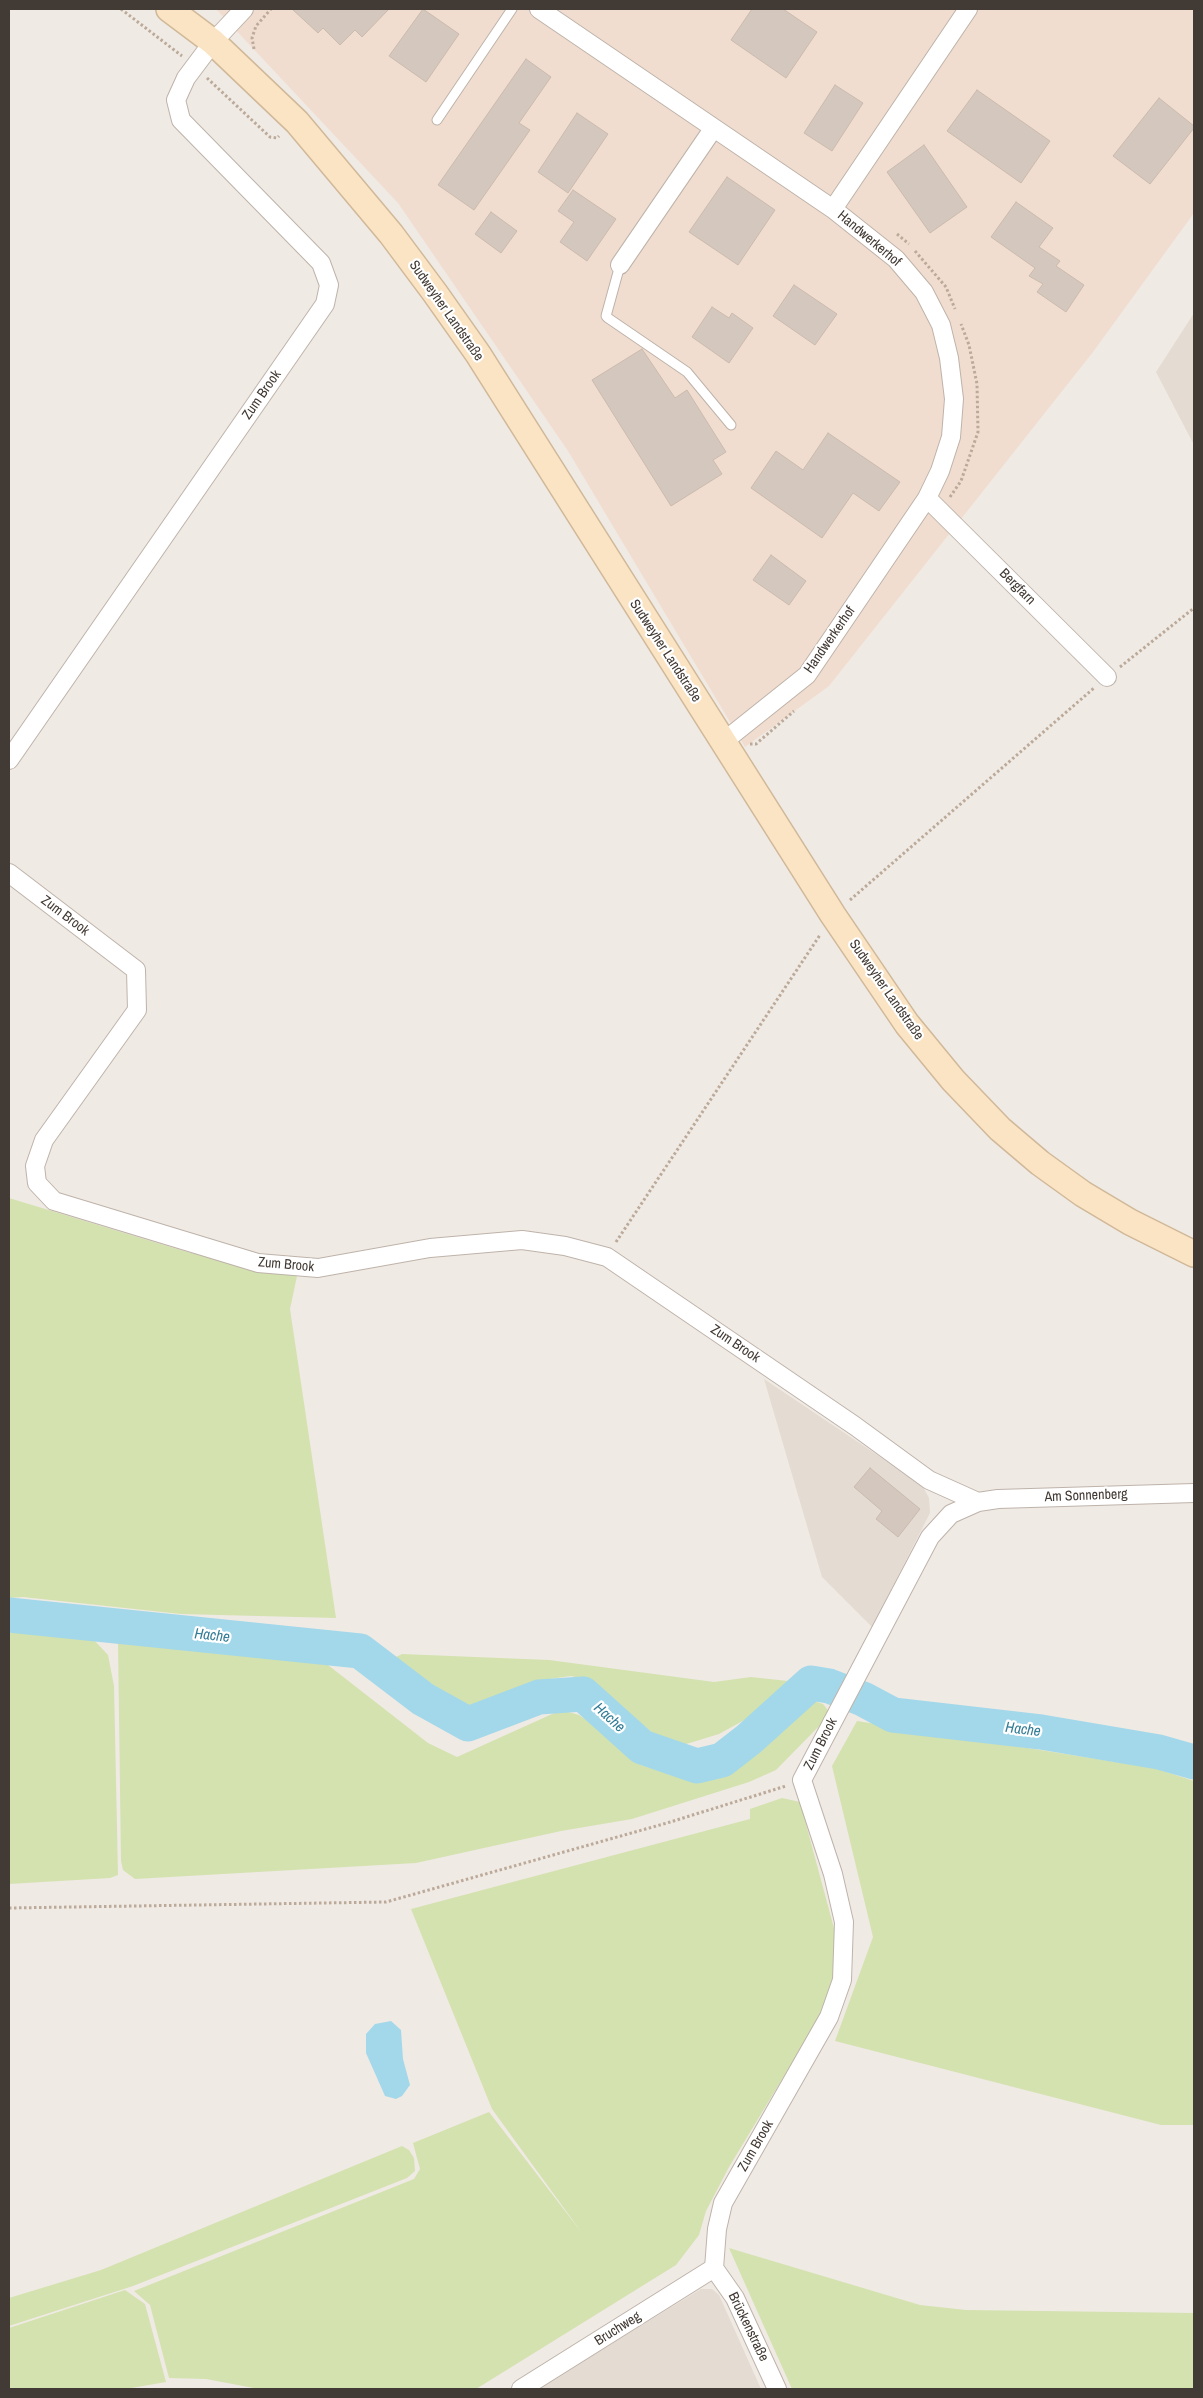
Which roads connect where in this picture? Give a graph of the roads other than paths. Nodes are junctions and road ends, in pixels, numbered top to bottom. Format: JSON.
{"nodes":[{"id":1,"x":169,"y":9,"type":"edge"},
{"id":2,"x":244,"y":9,"type":"edge"},
{"id":3,"x":512,"y":9,"type":"edge"},
{"id":4,"x":539,"y":9,"type":"edge"},
{"id":5,"x":968,"y":9,"type":"edge"},
{"id":6,"x":213,"y":42,"type":"junction"},
{"id":7,"x":437,"y":120,"type":"dead end"},
{"id":8,"x":713,"y":129,"type":"junction"},
{"id":9,"x":833,"y":209,"type":"junction"},
{"id":10,"x":620,"y":265,"type":"joint"},
{"id":11,"x":731,"y":425,"type":"dead end"},
{"id":12,"x":927,"y":498,"type":"junction"},
{"id":13,"x":1107,"y":677,"type":"road end"},
{"id":14,"x":723,"y":742,"type":"junction"},
{"id":15,"x":9,"y":760,"type":"edge"},
{"id":16,"x":9,"y":873,"type":"edge"},
{"id":17,"x":1194,"y":1254,"type":"edge"},
{"id":18,"x":1194,"y":1493,"type":"edge"},
{"id":19,"x":978,"y":1502,"type":"junction"},
{"id":20,"x":714,"y":2268,"type":"junction"},
{"id":21,"x":521,"y":2389,"type":"edge"},
{"id":22,"x":777,"y":2389,"type":"edge"}],
"edges":[{"from":1,"to":6,"type":"main road","name":"Sudweyher Landstraße"},
{"from":2,"to":6,"type":"street"},
{"from":3,"to":7,"type":"lane"},
{"from":4,"to":8,"type":"street","name":"Handwerkerhof"},
{"from":5,"to":9,"type":"street"},
{"from":6,"to":14,"type":"main road","name":"Sudweyher Landstraße"},
{"from":6,"to":15,"type":"street","name":"Zum Brook"},
{"from":8,"to":9,"type":"street","name":"Handwerkerhof"},
{"from":8,"to":10,"type":"street"},
{"from":9,"to":12,"type":"street","name":"Handwerkerhof"},
{"from":10,"to":11,"type":"lane"},
{"from":12,"to":13,"type":"street","name":"Bergfarn"},
{"from":12,"to":14,"type":"street","name":"Handwerkerhof"},
{"from":14,"to":17,"type":"main road","name":"Sudweyher Landstraße"},
{"from":16,"to":19,"type":"street","name":"Zum Brook"},
{"from":18,"to":19,"type":"street","name":"Am Sonnenberg"},
{"from":19,"to":20,"type":"street","name":"Zum Brook"},
{"from":20,"to":21,"type":"street","name":"Bruchweg"},
{"from":20,"to":22,"type":"street","name":"Brückenstraße"}]}
